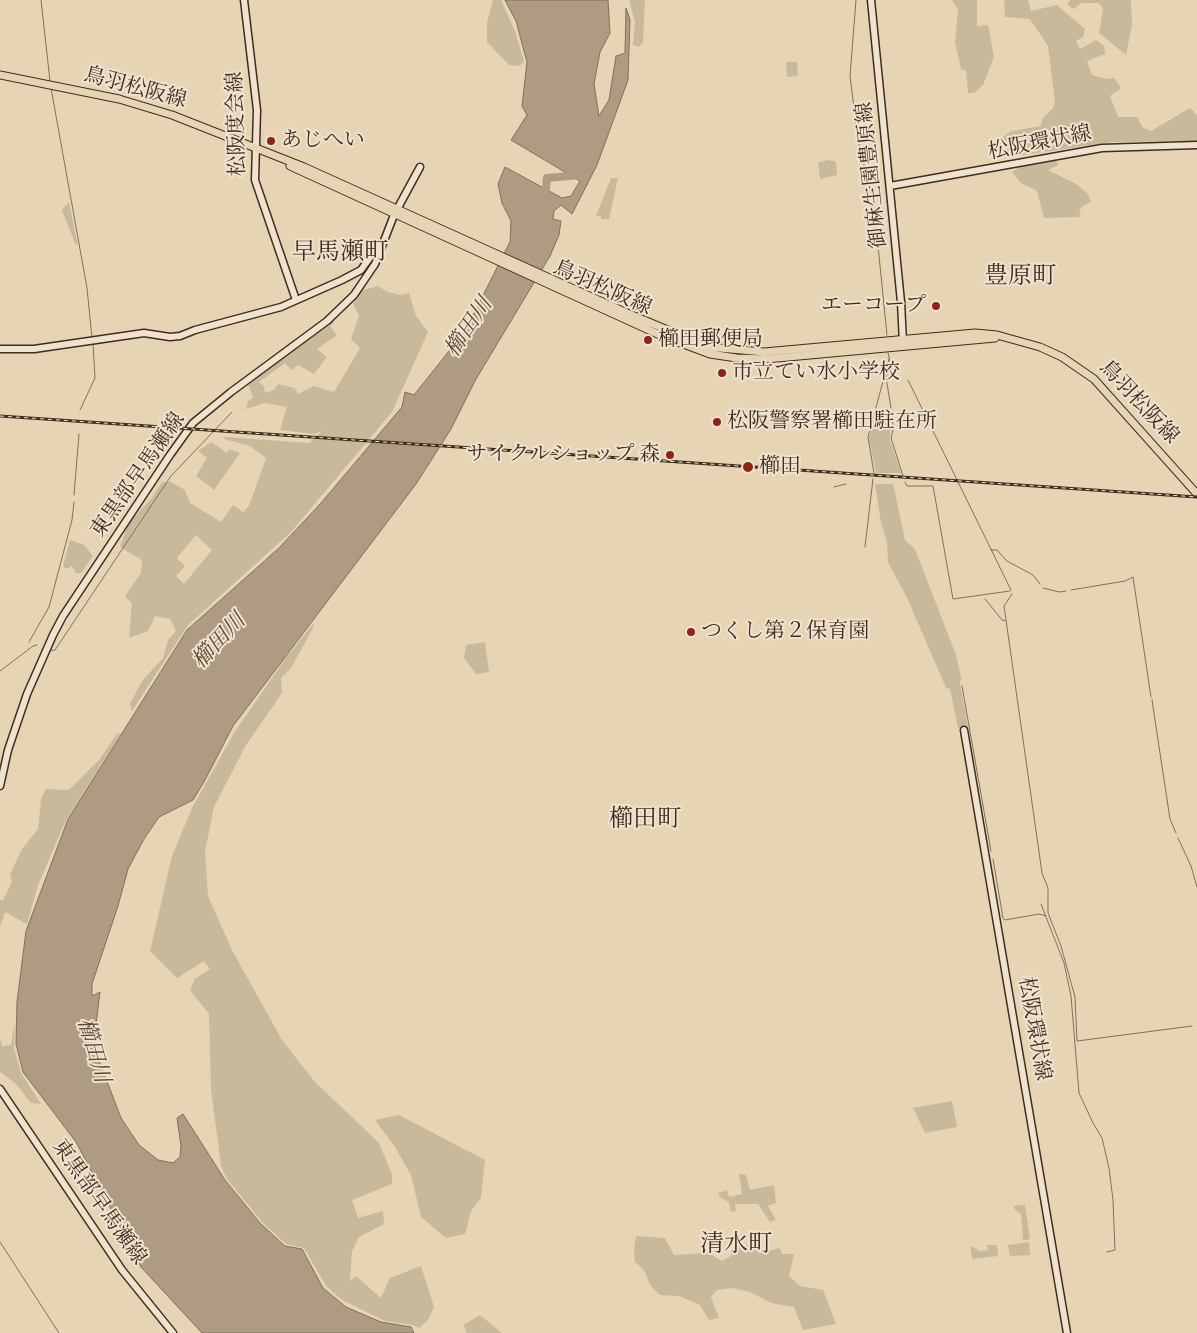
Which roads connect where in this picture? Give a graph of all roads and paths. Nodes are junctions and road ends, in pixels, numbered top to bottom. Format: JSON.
{"nodes":[{"id":1,"x":244,"y":0,"type":"edge"},
{"id":2,"x":872,"y":0,"type":"edge"},
{"id":3,"x":0,"y":75,"type":"edge"},
{"id":4,"x":1197,"y":145,"type":"edge"},
{"id":5,"x":257,"y":148,"type":"junction"},
{"id":6,"x":420,"y":167,"type":"dead end"},
{"id":7,"x":890,"y":186,"type":"junction"},
{"id":8,"x":398,"y":213,"type":"junction"},
{"id":9,"x":385,"y":236,"type":"junction"},
{"id":10,"x":296,"y":300,"type":"junction"},
{"id":11,"x":903,"y":343,"type":"junction"},
{"id":12,"x":0,"y":349,"type":"edge"},
{"id":13,"x":1196,"y":493,"type":"edge"},
{"id":14,"x":964,"y":730,"type":"dead end"},
{"id":15,"x":0,"y":786,"type":"edge"},
{"id":16,"x":0,"y":1089,"type":"edge"},
{"id":17,"x":173,"y":1333,"type":"edge"},
{"id":18,"x":1067,"y":1333,"type":"edge"}],
"edges":[{"from":1,"to":5,"type":"main road","name":"松阪度会線"},
{"from":2,"to":7,"type":"main road","name":"御麻生園豊原線"},
{"from":3,"to":5,"type":"main road","name":"鳥羽松阪線"},
{"from":4,"to":7,"type":"main road","name":"松阪環状線"},
{"from":5,"to":8,"type":"main road","name":"鳥羽松阪線"},
{"from":5,"to":10,"type":"main road","name":"松阪度会線"},
{"from":6,"to":8,"type":"main road","name":"東黒部早馬瀬線"},
{"from":7,"to":11,"type":"main road","name":"御麻生園豊原線"},
{"from":8,"to":9,"type":"main road","name":"東黒部早馬瀬線"},
{"from":8,"to":11,"type":"main road","name":"鳥羽松阪線"},
{"from":9,"to":10,"type":"main road"},
{"from":9,"to":15,"type":"main road","name":"東黒部早馬瀬線"},
{"from":10,"to":12,"type":"main road"},
{"from":11,"to":13,"type":"main road","name":"鳥羽松阪線"},
{"from":14,"to":18,"type":"main road","name":"松阪環状線"},
{"from":16,"to":17,"type":"main road","name":"東黒部早馬瀬線"}]}
